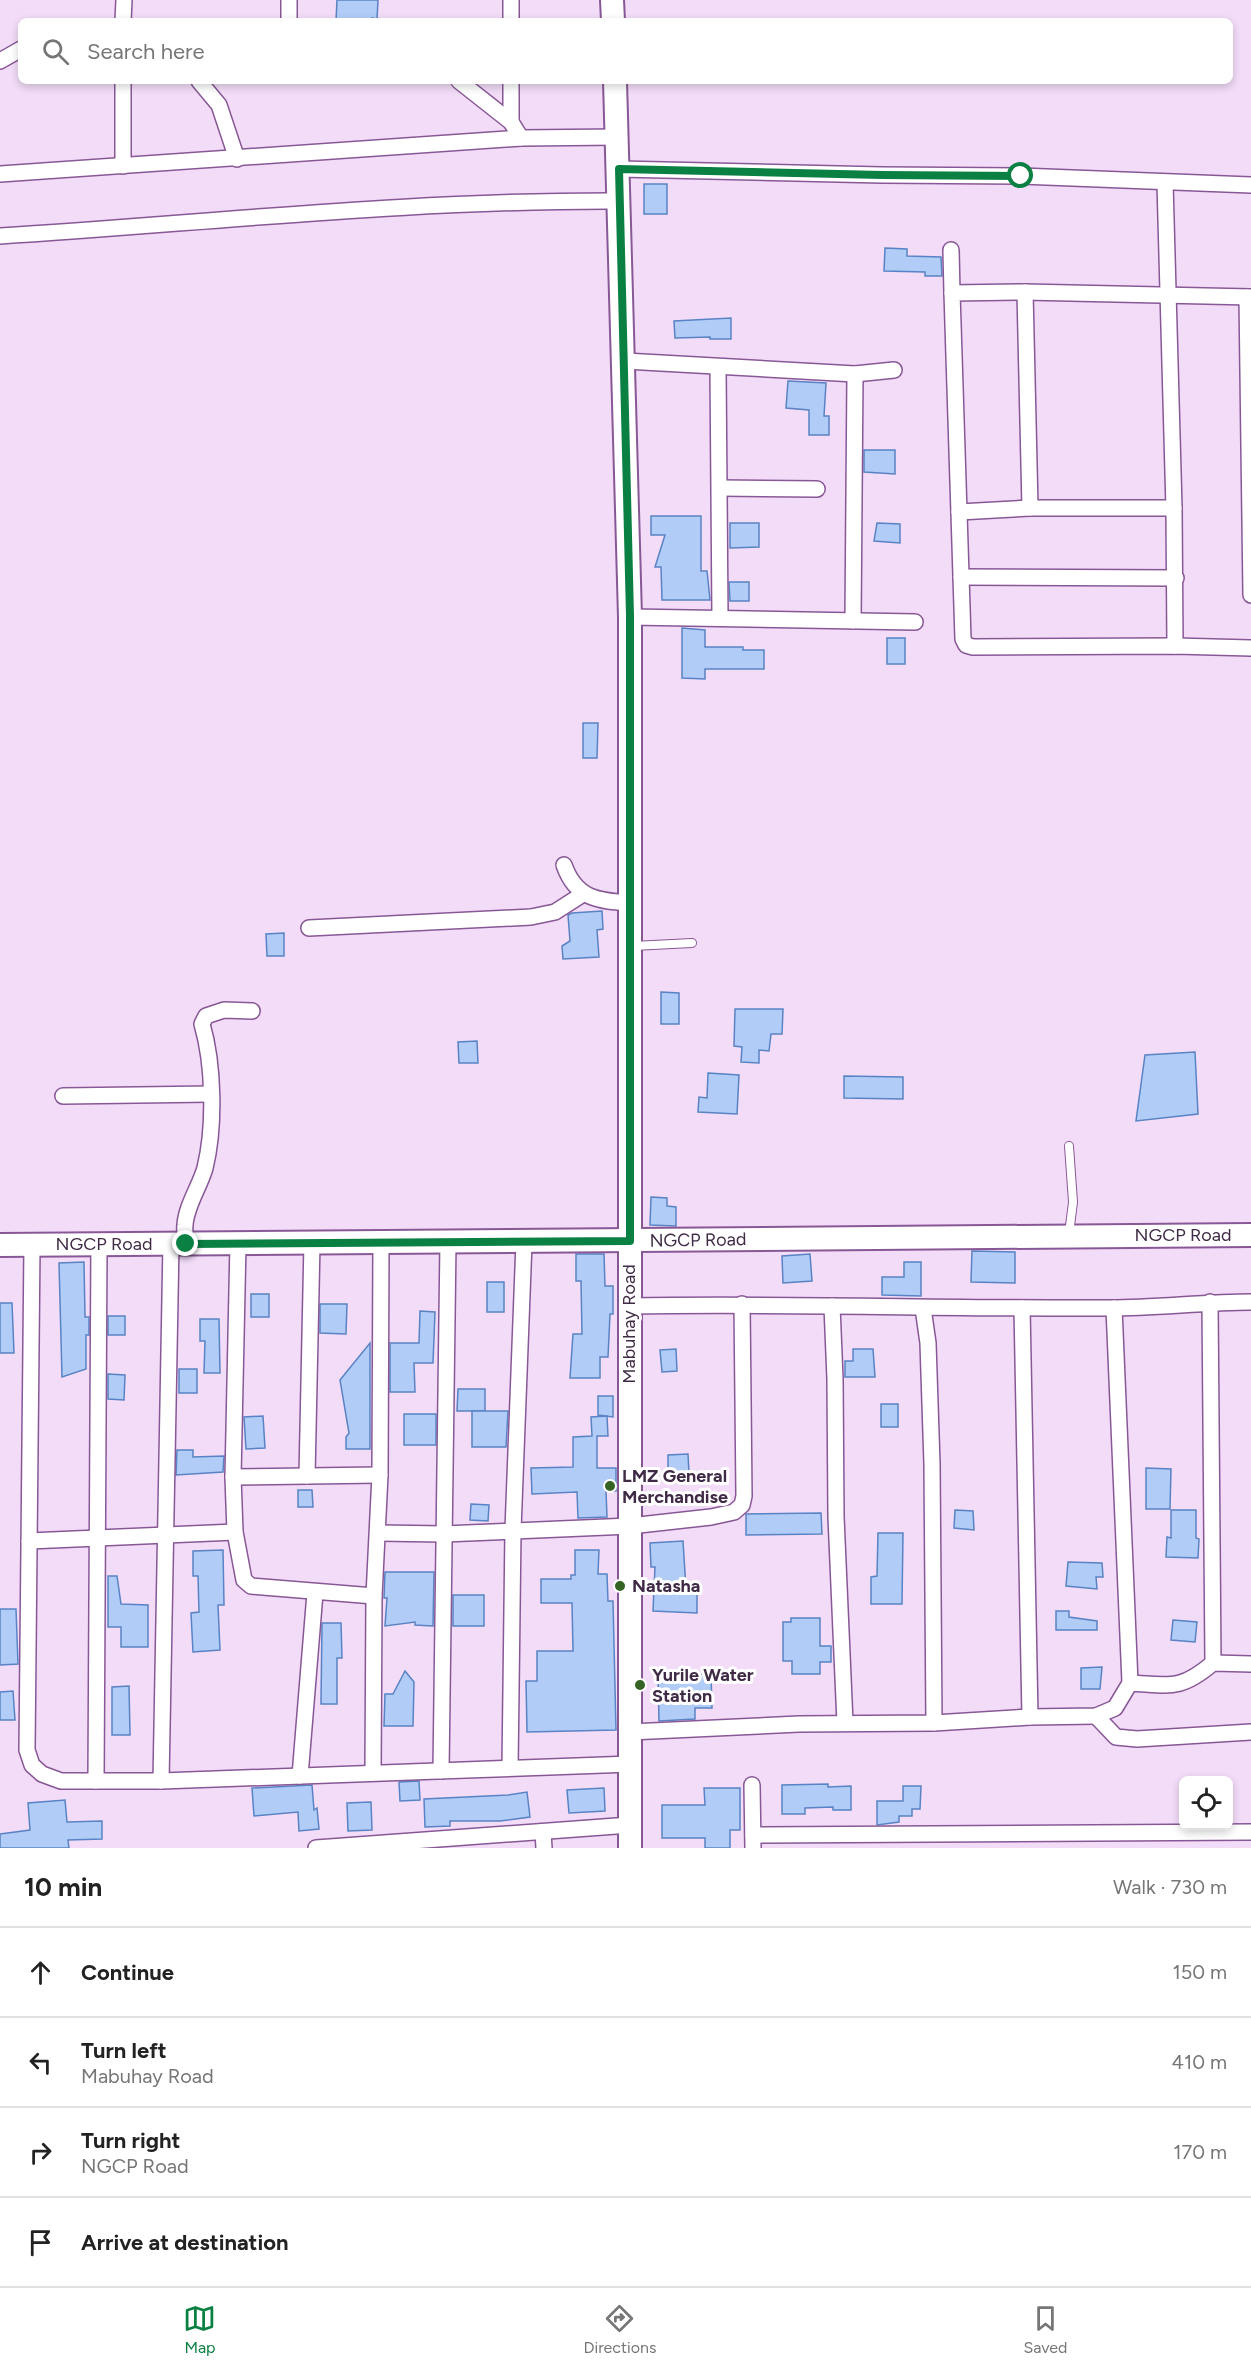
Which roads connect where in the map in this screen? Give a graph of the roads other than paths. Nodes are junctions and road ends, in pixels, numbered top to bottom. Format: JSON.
{"nodes":[{"id":1,"x":124,"y":0,"type":"edge"},
{"id":2,"x":289,"y":0,"type":"edge"},
{"id":3,"x":511,"y":0,"type":"edge"},
{"id":4,"x":612,"y":0,"type":"edge"},
{"id":5,"x":123,"y":18,"type":"edge"},
{"id":6,"x":290,"y":18,"type":"edge"},
{"id":7,"x":511,"y":18,"type":"edge"},
{"id":8,"x":613,"y":18,"type":"edge"},
{"id":9,"x":18,"y":51,"type":"edge"},
{"id":10,"x":0,"y":61,"type":"edge"},
{"id":11,"x":123,"y":84,"type":"edge"},
{"id":12,"x":202,"y":84,"type":"edge"},
{"id":13,"x":463,"y":84,"type":"edge"},
{"id":14,"x":511,"y":84,"type":"edge"},
{"id":15,"x":615,"y":84,"type":"edge"},
{"id":16,"x":511,"y":122,"type":"junction"},
{"id":17,"x":618,"y":137,"type":"junction"},
{"id":18,"x":521,"y":138,"type":"junction"},
{"id":19,"x":237,"y":159,"type":"junction"},
{"id":20,"x":123,"y":166,"type":"junction"},
{"id":21,"x":619,"y":169,"type":"junction"},
{"id":22,"x":0,"y":174,"type":"edge"},
{"id":23,"x":1165,"y":183,"type":"junction"},
{"id":24,"x":1251,"y":185,"type":"edge"},
{"id":25,"x":620,"y":201,"type":"junction"},
{"id":26,"x":0,"y":236,"type":"edge"},
{"id":27,"x":951,"y":250,"type":"dead end"},
{"id":28,"x":1025,"y":292,"type":"junction"},
{"id":29,"x":952,"y":293,"type":"junction"},
{"id":30,"x":1169,"y":297,"type":"junction"},
{"id":31,"x":1249,"y":297,"type":"edge"},
{"id":32,"x":625,"y":360,"type":"junction"},
{"id":33,"x":718,"y":367,"type":"junction"},
{"id":34,"x":894,"y":370,"type":"dead end"},
{"id":35,"x":855,"y":374,"type":"junction"},
{"id":36,"x":720,"y":488,"type":"junction"},
{"id":37,"x":817,"y":489,"type":"dead end"},
{"id":38,"x":1030,"y":508,"type":"junction"},
{"id":39,"x":1174,"y":508,"type":"junction"},
{"id":40,"x":959,"y":512,"type":"junction"},
{"id":41,"x":961,"y":577,"type":"junction"},
{"id":42,"x":1176,"y":578,"type":"junction"},
{"id":43,"x":1251,"y":595,"type":"edge"},
{"id":44,"x":630,"y":616,"type":"junction"},
{"id":45,"x":720,"y":617,"type":"junction"},
{"id":46,"x":853,"y":621,"type":"junction"},
{"id":47,"x":915,"y":622,"type":"dead end"},
{"id":48,"x":1175,"y":646,"type":"junction"},
{"id":49,"x":1251,"y":648,"type":"edge"},
{"id":50,"x":564,"y":865,"type":"dead end"},
{"id":51,"x":583,"y":894,"type":"junction"},
{"id":52,"x":631,"y":903,"type":"junction"},
{"id":53,"x":309,"y":928,"type":"dead end"},
{"id":54,"x":692,"y":943,"type":"dead end"},
{"id":55,"x":631,"y":946,"type":"junction"},
{"id":56,"x":252,"y":1011,"type":"dead end"},
{"id":57,"x":211,"y":1094,"type":"junction"},
{"id":58,"x":63,"y":1096,"type":"dead end"},
{"id":59,"x":1069,"y":1146,"type":"dead end"},
{"id":60,"x":1251,"y":1235,"type":"edge"},
{"id":61,"x":1069,"y":1236,"type":"junction"},
{"id":62,"x":630,"y":1241,"type":"junction"},
{"id":63,"x":381,"y":1242,"type":"junction"},
{"id":64,"x":448,"y":1242,"type":"junction"},
{"id":65,"x":524,"y":1242,"type":"junction"},
{"id":66,"x":238,"y":1243,"type":"junction"},
{"id":67,"x":312,"y":1243,"type":"junction"},
{"id":68,"x":99,"y":1244,"type":"junction"},
{"id":69,"x":179,"y":1244,"type":"junction"},
{"id":70,"x":0,"y":1245,"type":"edge"},
{"id":71,"x":32,"y":1245,"type":"junction"},
{"id":72,"x":1210,"y":1302,"type":"junction"},
{"id":73,"x":1251,"y":1302,"type":"edge"},
{"id":74,"x":742,"y":1304,"type":"junction"},
{"id":75,"x":629,"y":1306,"type":"junction"},
{"id":76,"x":832,"y":1306,"type":"junction"},
{"id":77,"x":923,"y":1308,"type":"junction"},
{"id":78,"x":1022,"y":1308,"type":"junction"},
{"id":79,"x":1114,"y":1308,"type":"junction"},
{"id":80,"x":380,"y":1475,"type":"junction"},
{"id":81,"x":307,"y":1476,"type":"junction"},
{"id":82,"x":233,"y":1477,"type":"junction"},
{"id":83,"x":630,"y":1526,"type":"junction"},
{"id":84,"x":513,"y":1530,"type":"junction"},
{"id":85,"x":234,"y":1532,"type":"junction"},
{"id":86,"x":379,"y":1533,"type":"junction"},
{"id":87,"x":444,"y":1534,"type":"junction"},
{"id":88,"x":167,"y":1535,"type":"junction"},
{"id":89,"x":96,"y":1539,"type":"junction"},
{"id":90,"x":29,"y":1541,"type":"junction"},
{"id":91,"x":315,"y":1593,"type":"junction"},
{"id":92,"x":374,"y":1596,"type":"junction"},
{"id":93,"x":1213,"y":1663,"type":"junction"},
{"id":94,"x":1251,"y":1664,"type":"edge"},
{"id":95,"x":1130,"y":1683,"type":"junction"},
{"id":96,"x":1096,"y":1716,"type":"junction"},
{"id":97,"x":1030,"y":1717,"type":"junction"},
{"id":98,"x":845,"y":1723,"type":"junction"},
{"id":99,"x":934,"y":1723,"type":"junction"},
{"id":100,"x":630,"y":1732,"type":"junction"},
{"id":101,"x":1251,"y":1732,"type":"edge"},
{"id":102,"x":631,"y":1764,"type":"junction"},
{"id":103,"x":510,"y":1768,"type":"junction"},
{"id":104,"x":441,"y":1771,"type":"junction"},
{"id":105,"x":373,"y":1773,"type":"junction"},
{"id":106,"x":300,"y":1776,"type":"junction"},
{"id":107,"x":96,"y":1781,"type":"junction"},
{"id":108,"x":161,"y":1781,"type":"junction"},
{"id":109,"x":752,"y":1785,"type":"dead end"},
{"id":110,"x":630,"y":1825,"type":"junction"},
{"id":111,"x":543,"y":1832,"type":"junction"},
{"id":112,"x":1251,"y":1832,"type":"edge"},
{"id":113,"x":1047,"y":1841,"type":"edge"},
{"id":114,"x":476,"y":1842,"type":"edge"},
{"id":115,"x":753,"y":1842,"type":"edge"},
{"id":116,"x":353,"y":1847,"type":"edge"},
{"id":117,"x":316,"y":1848,"type":"edge"},
{"id":118,"x":544,"y":1848,"type":"edge"},
{"id":119,"x":630,"y":1848,"type":"edge"}],
"edges":[{"from":1,"to":5,"type":"street"},
{"from":2,"to":6,"type":"street"},
{"from":3,"to":7,"type":"street"},
{"from":4,"to":8,"type":"street"},
{"from":9,"to":10,"type":"street"},
{"from":11,"to":20,"type":"street"},
{"from":12,"to":19,"type":"street"},
{"from":13,"to":16,"type":"street"},
{"from":14,"to":16,"type":"street"},
{"from":15,"to":17,"type":"street","name":"Mabuhay Road"},
{"from":16,"to":18,"type":"street"},
{"from":17,"to":18,"type":"street"},
{"from":17,"to":21,"type":"street","name":"Mabuhay Road"},
{"from":18,"to":19,"type":"street"},
{"from":19,"to":20,"type":"street"},
{"from":20,"to":22,"type":"street"},
{"from":21,"to":23,"type":"street"},
{"from":21,"to":25,"type":"street","name":"Mabuhay Road"},
{"from":23,"to":24,"type":"street"},
{"from":23,"to":30,"type":"street"},
{"from":25,"to":26,"type":"street"},
{"from":25,"to":32,"type":"street","name":"Mabuhay Road"},
{"from":27,"to":29,"type":"street"},
{"from":28,"to":29,"type":"street"},
{"from":28,"to":30,"type":"street"},
{"from":28,"to":38,"type":"street"},
{"from":29,"to":40,"type":"street"},
{"from":30,"to":31,"type":"street"},
{"from":30,"to":39,"type":"street"},
{"from":31,"to":43,"type":"street"},
{"from":32,"to":33,"type":"street"},
{"from":32,"to":44,"type":"street","name":"Mabuhay Road"},
{"from":33,"to":35,"type":"street"},
{"from":33,"to":36,"type":"street"},
{"from":34,"to":35,"type":"street"},
{"from":35,"to":46,"type":"street"},
{"from":36,"to":37,"type":"street"},
{"from":36,"to":45,"type":"street"},
{"from":38,"to":39,"type":"street"},
{"from":38,"to":40,"type":"street"},
{"from":39,"to":42,"type":"street"},
{"from":40,"to":41,"type":"street"},
{"from":41,"to":42,"type":"street"},
{"from":41,"to":48,"type":"street"},
{"from":42,"to":48,"type":"street"},
{"from":44,"to":45,"type":"street"},
{"from":44,"to":52,"type":"street","name":"Mabuhay Road"},
{"from":45,"to":46,"type":"street"},
{"from":46,"to":47,"type":"street"},
{"from":48,"to":49,"type":"street"},
{"from":50,"to":51,"type":"street"},
{"from":51,"to":52,"type":"street"},
{"from":51,"to":53,"type":"street"},
{"from":52,"to":55,"type":"street","name":"Mabuhay Road"},
{"from":54,"to":55,"type":"lane"},
{"from":55,"to":62,"type":"street","name":"Mabuhay Road"},
{"from":56,"to":57,"type":"street"},
{"from":57,"to":58,"type":"street"},
{"from":57,"to":69,"type":"street"},
{"from":59,"to":61,"type":"lane"},
{"from":60,"to":61,"type":"street","name":"NGCP Road"},
{"from":61,"to":62,"type":"street","name":"NGCP Road"},
{"from":62,"to":65,"type":"street","name":"NGCP Road"},
{"from":62,"to":75,"type":"street","name":"Mabuhay Road"},
{"from":63,"to":64,"type":"street","name":"NGCP Road"},
{"from":63,"to":67,"type":"street","name":"NGCP Road"},
{"from":63,"to":80,"type":"street"},
{"from":64,"to":65,"type":"street","name":"NGCP Road"},
{"from":64,"to":87,"type":"street"},
{"from":65,"to":84,"type":"street"},
{"from":66,"to":67,"type":"street","name":"NGCP Road"},
{"from":66,"to":69,"type":"street","name":"NGCP Road"},
{"from":66,"to":82,"type":"street"},
{"from":67,"to":81,"type":"street"},
{"from":68,"to":69,"type":"street","name":"NGCP Road"},
{"from":68,"to":71,"type":"street","name":"NGCP Road"},
{"from":68,"to":89,"type":"street"},
{"from":69,"to":88,"type":"street"},
{"from":70,"to":71,"type":"street","name":"NGCP Road"},
{"from":71,"to":90,"type":"street"},
{"from":72,"to":73,"type":"street"},
{"from":72,"to":79,"type":"street"},
{"from":72,"to":93,"type":"street"},
{"from":74,"to":75,"type":"street"},
{"from":74,"to":76,"type":"street"},
{"from":74,"to":83,"type":"street"},
{"from":75,"to":83,"type":"street","name":"Mabuhay Road"},
{"from":76,"to":77,"type":"street"},
{"from":76,"to":98,"type":"street"},
{"from":77,"to":78,"type":"street"},
{"from":77,"to":99,"type":"street"},
{"from":78,"to":79,"type":"street"},
{"from":78,"to":97,"type":"street"},
{"from":79,"to":95,"type":"street"},
{"from":80,"to":81,"type":"street"},
{"from":80,"to":86,"type":"street"},
{"from":81,"to":82,"type":"street"},
{"from":82,"to":85,"type":"street"},
{"from":83,"to":84,"type":"street"},
{"from":83,"to":100,"type":"street","name":"Mabuhay Road"},
{"from":84,"to":87,"type":"street"},
{"from":84,"to":103,"type":"street"},
{"from":85,"to":88,"type":"street"},
{"from":85,"to":91,"type":"street"},
{"from":86,"to":87,"type":"street"},
{"from":86,"to":92,"type":"street"},
{"from":87,"to":104,"type":"street"},
{"from":88,"to":89,"type":"street"},
{"from":88,"to":108,"type":"street"},
{"from":89,"to":90,"type":"street"},
{"from":89,"to":107,"type":"street"},
{"from":90,"to":107,"type":"street"},
{"from":91,"to":92,"type":"street"},
{"from":91,"to":106,"type":"street"},
{"from":92,"to":105,"type":"street"},
{"from":93,"to":94,"type":"street"},
{"from":93,"to":95,"type":"street"},
{"from":95,"to":96,"type":"street"},
{"from":96,"to":97,"type":"street"},
{"from":96,"to":101,"type":"street"},
{"from":97,"to":99,"type":"street"},
{"from":98,"to":99,"type":"street"},
{"from":98,"to":100,"type":"street"},
{"from":100,"to":102,"type":"street","name":"Mabuhay Road"},
{"from":102,"to":103,"type":"street"},
{"from":102,"to":110,"type":"street","name":"Mabuhay Road"},
{"from":103,"to":104,"type":"street"},
{"from":104,"to":105,"type":"street"},
{"from":105,"to":106,"type":"street"},
{"from":106,"to":108,"type":"street"},
{"from":107,"to":108,"type":"street"},
{"from":109,"to":115,"type":"street"},
{"from":110,"to":111,"type":"street"},
{"from":110,"to":119,"type":"street","name":"Mabuhay Road"},
{"from":111,"to":114,"type":"street"},
{"from":111,"to":118,"type":"street"},
{"from":112,"to":113,"type":"street"},
{"from":113,"to":115,"type":"street"},
{"from":114,"to":116,"type":"street"},
{"from":116,"to":117,"type":"street"}]}
